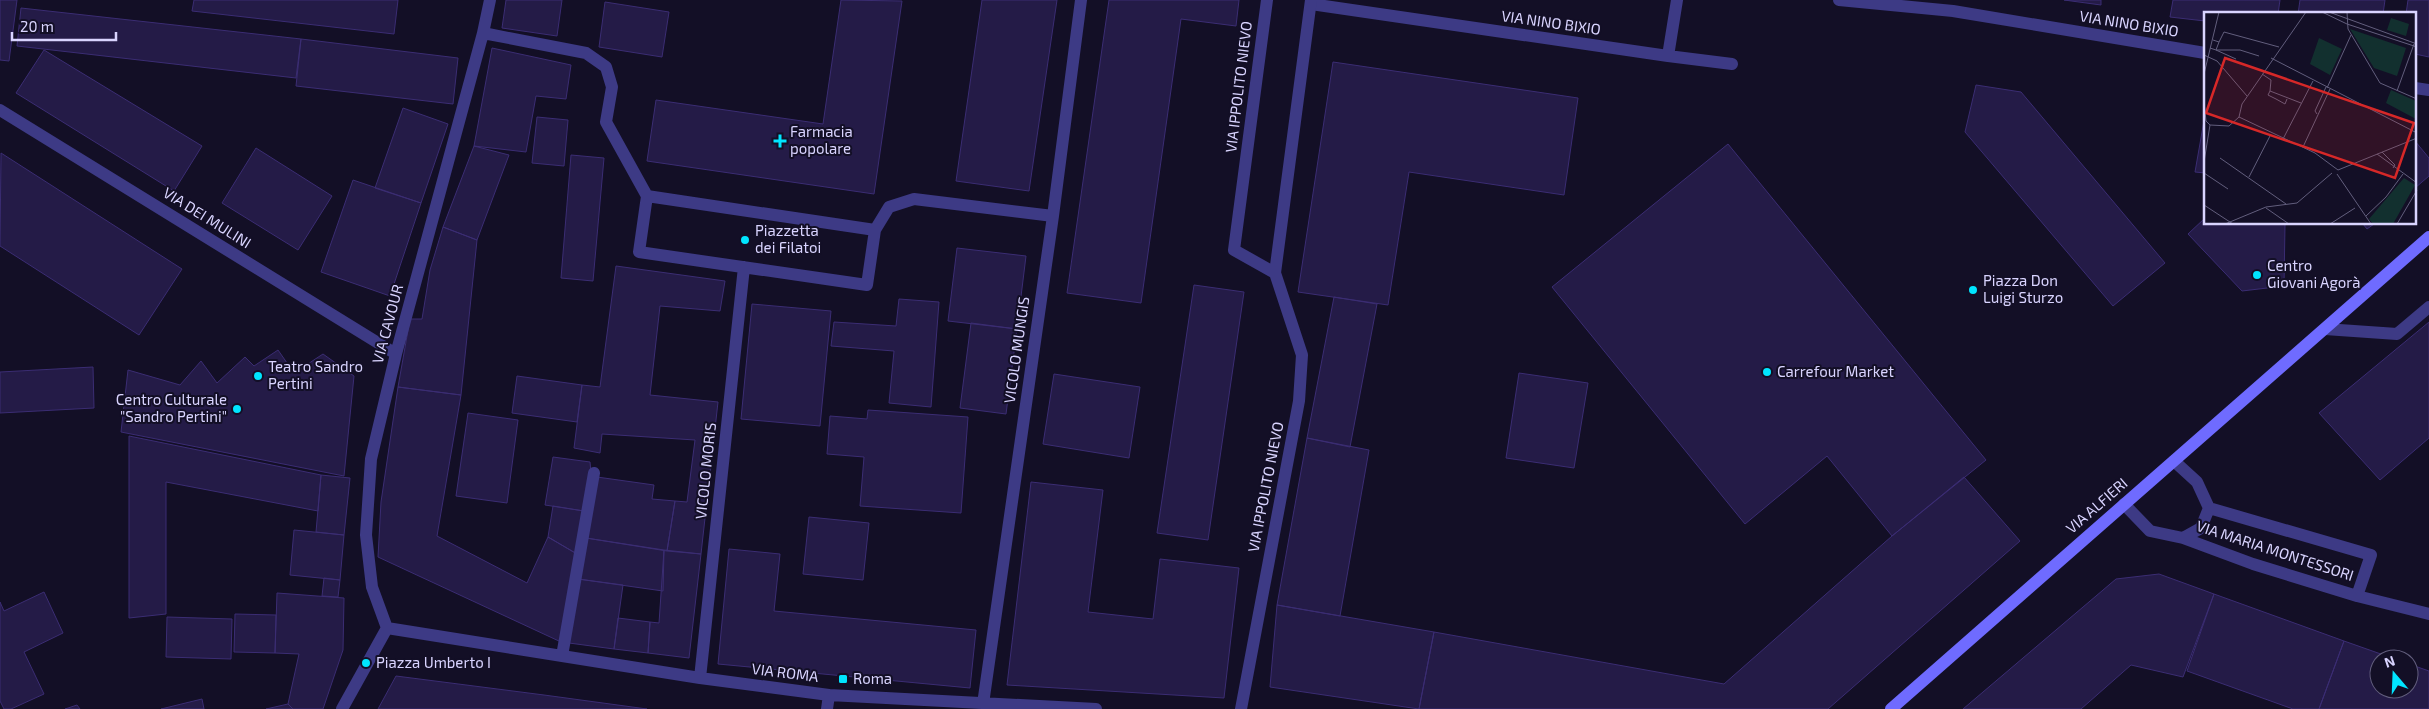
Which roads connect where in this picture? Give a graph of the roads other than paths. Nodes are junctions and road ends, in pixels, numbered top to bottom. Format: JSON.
{"nodes":[{"id":1,"x":490,"y":0,"type":"edge"},
{"id":2,"x":1081,"y":0,"type":"edge"},
{"id":3,"x":1267,"y":0,"type":"edge"},
{"id":4,"x":1677,"y":0,"type":"edge"},
{"id":5,"x":1839,"y":0,"type":"edge"},
{"id":6,"x":1311,"y":2,"type":"edge"},
{"id":7,"x":1914,"y":4,"type":"edge"},
{"id":8,"x":483,"y":32,"type":"junction"},
{"id":9,"x":2204,"y":53,"type":"edge"},
{"id":10,"x":1668,"y":56,"type":"junction"},
{"id":11,"x":1732,"y":64,"type":"dead end"},
{"id":12,"x":2416,"y":88,"type":"edge"},
{"id":13,"x":2429,"y":90,"type":"edge"},
{"id":14,"x":0,"y":110,"type":"edge"},
{"id":15,"x":647,"y":196,"type":"junction"},
{"id":16,"x":1053,"y":216,"type":"junction"},
{"id":17,"x":875,"y":230,"type":"junction"},
{"id":18,"x":2429,"y":237,"type":"edge"},
{"id":19,"x":744,"y":267,"type":"junction"},
{"id":20,"x":1275,"y":273,"type":"junction"},
{"id":21,"x":2429,"y":307,"type":"edge"},
{"id":22,"x":2325,"y":329,"type":"junction"},
{"id":23,"x":396,"y":354,"type":"junction"},
{"id":24,"x":2174,"y":461,"type":"junction"},
{"id":25,"x":594,"y":473,"type":"dead end"},
{"id":26,"x":2124,"y":504,"type":"junction"},
{"id":27,"x":2209,"y":508,"type":"junction"},
{"id":28,"x":2183,"y":538,"type":"junction"},
{"id":29,"x":2357,"y":596,"type":"junction"},
{"id":30,"x":2429,"y":614,"type":"edge"},
{"id":31,"x":387,"y":628,"type":"junction"},
{"id":32,"x":562,"y":656,"type":"junction"},
{"id":33,"x":700,"y":678,"type":"junction"},
{"id":34,"x":829,"y":695,"type":"junction"},
{"id":35,"x":983,"y":704,"type":"junction"},
{"id":36,"x":342,"y":709,"type":"edge"},
{"id":37,"x":827,"y":709,"type":"edge"},
{"id":38,"x":1096,"y":709,"type":"edge"},
{"id":39,"x":1241,"y":709,"type":"edge"},
{"id":40,"x":1891,"y":709,"type":"edge"}],
"edges":[{"from":1,"to":8,"type":"street","name":"VIA CAVOUR"},
{"from":2,"to":16,"type":"street","name":"VICOLO MUNGIS"},
{"from":3,"to":20,"type":"street","name":"VIA IPPOLITO NIEVO"},
{"from":4,"to":10,"type":"street"},
{"from":5,"to":7,"type":"street","name":"VIA NINO BIXIO"},
{"from":6,"to":10,"type":"street","name":"VIA NINO BIXIO"},
{"from":6,"to":20,"type":"street","name":"VIA IPPOLITO NIEVO"},
{"from":7,"to":9,"type":"street","name":"VIA NINO BIXIO"},
{"from":8,"to":15,"type":"street"},
{"from":8,"to":23,"type":"street","name":"VIA CAVOUR"},
{"from":10,"to":11,"type":"street","name":"VIA NINO BIXIO"},
{"from":12,"to":13,"type":"street"},
{"from":14,"to":23,"type":"street","name":"VIA DEI MULINI"},
{"from":15,"to":17,"type":"street"},
{"from":15,"to":19,"type":"street"},
{"from":16,"to":17,"type":"street"},
{"from":16,"to":35,"type":"street","name":"VICOLO MUNGIS"},
{"from":17,"to":19,"type":"street"},
{"from":18,"to":22,"type":"street","name":"VIA ALFIERI"},
{"from":19,"to":33,"type":"street","name":"VICOLO MORIS"},
{"from":20,"to":39,"type":"street","name":"VIA IPPOLITO NIEVO"},
{"from":21,"to":22,"type":"street"},
{"from":22,"to":24,"type":"street","name":"VIA ALFIERI"},
{"from":23,"to":31,"type":"street","name":"VIA CAVOUR"},
{"from":24,"to":26,"type":"street","name":"VIA ALFIERI"},
{"from":24,"to":27,"type":"street","name":"VIA MARIA MONTESSORI"},
{"from":25,"to":32,"type":"street"},
{"from":26,"to":28,"type":"street","name":"VIA MARIA MONTESSORI"},
{"from":26,"to":40,"type":"street","name":"VIA ALFIERI"},
{"from":27,"to":28,"type":"street","name":"VIA MARIA MONTESSORI"},
{"from":27,"to":29,"type":"street","name":"VIA MARIA MONTESSORI"},
{"from":28,"to":29,"type":"street","name":"VIA MARIA MONTESSORI"},
{"from":29,"to":30,"type":"street","name":"VIA MARIA MONTESSORI"},
{"from":31,"to":32,"type":"street","name":"VIA ROMA"},
{"from":31,"to":36,"type":"street"},
{"from":32,"to":33,"type":"street","name":"VIA ROMA"},
{"from":33,"to":34,"type":"street","name":"VIA ROMA"},
{"from":34,"to":35,"type":"street","name":"VIA ROMA"},
{"from":34,"to":37,"type":"street"},
{"from":35,"to":38,"type":"street","name":"VIA ROMA"}]}
